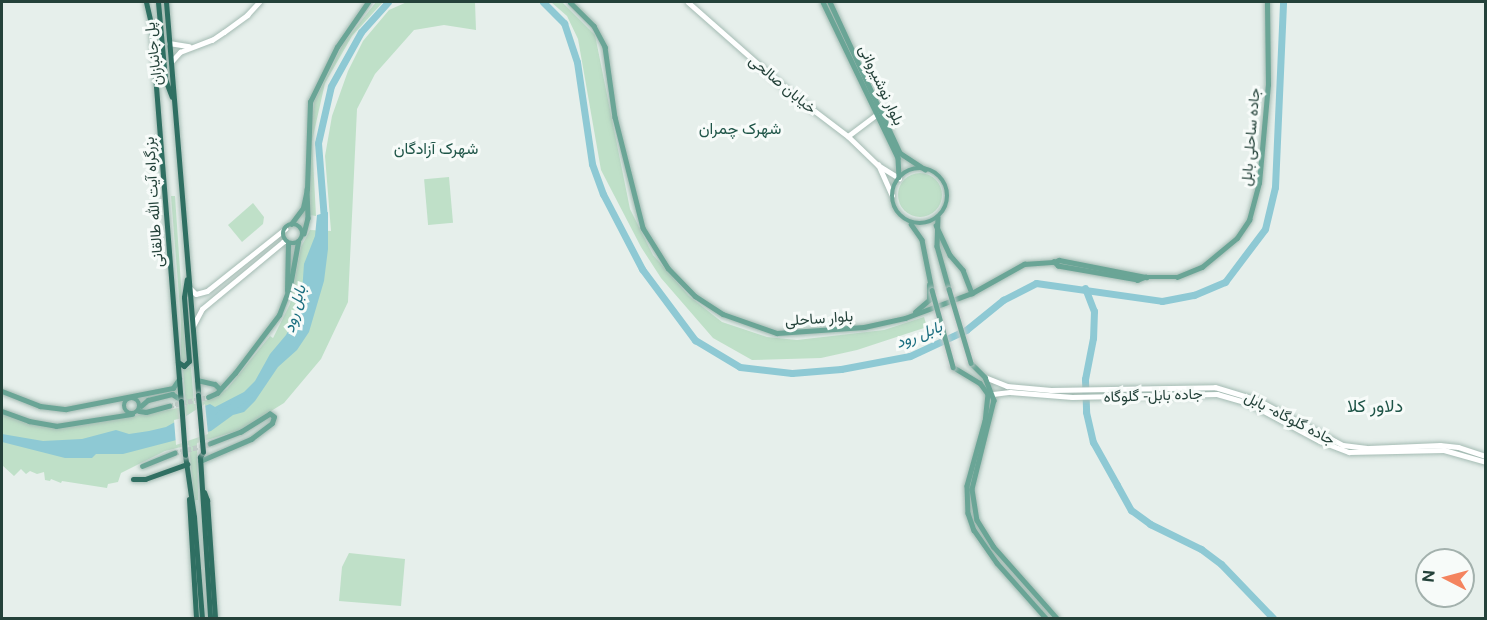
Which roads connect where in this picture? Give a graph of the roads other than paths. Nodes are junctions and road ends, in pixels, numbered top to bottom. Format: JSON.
{"nodes":[{"id":1,"x":146,"y":2,"type":"edge"},
{"id":2,"x":152,"y":2,"type":"edge"},
{"id":3,"x":158,"y":2,"type":"edge"},
{"id":4,"x":259,"y":2,"type":"edge"},
{"id":5,"x":368,"y":2,"type":"edge"},
{"id":6,"x":570,"y":2,"type":"edge"},
{"id":7,"x":688,"y":2,"type":"edge"},
{"id":8,"x":823,"y":2,"type":"edge"},
{"id":9,"x":830,"y":2,"type":"edge"},
{"id":10,"x":1267,"y":2,"type":"edge"},
{"id":11,"x":165,"y":4,"type":"edge"},
{"id":12,"x":151,"y":23,"type":"junction"},
{"id":13,"x":169,"y":43,"type":"junction"},
{"id":14,"x":194,"y":46,"type":"junction"},
{"id":15,"x":171,"y":62,"type":"junction"},
{"id":16,"x":174,"y":103,"type":"junction"},
{"id":17,"x":877,"y":114,"type":"junction"},
{"id":18,"x":848,"y":136,"type":"junction"},
{"id":19,"x":879,"y":165,"type":"junction"},
{"id":20,"x":898,"y":165,"type":"junction"},
{"id":21,"x":925,"y":169,"type":"junction"},
{"id":22,"x":892,"y":172,"type":"junction"},
{"id":23,"x":899,"y":178,"type":"junction"},
{"id":24,"x":307,"y":189,"type":"junction"},
{"id":25,"x":892,"y":196,"type":"junction"},
{"id":26,"x":938,"y":217,"type":"junction"},
{"id":27,"x":909,"y":222,"type":"junction"},
{"id":28,"x":291,"y":224,"type":"junction"},
{"id":29,"x":936,"y":225,"type":"junction"},
{"id":30,"x":285,"y":229,"type":"junction"},
{"id":31,"x":304,"y":234,"type":"junction"},
{"id":32,"x":288,"y":242,"type":"junction"},
{"id":33,"x":298,"y":242,"type":"junction"},
{"id":34,"x":1054,"y":262,"type":"joint"},
{"id":35,"x":927,"y":264,"type":"junction"},
{"id":36,"x":188,"y":273,"type":"junction"},
{"id":37,"x":214,"y":286,"type":"junction"},
{"id":38,"x":189,"y":287,"type":"junction"},
{"id":39,"x":972,"y":293,"type":"junction"},
{"id":40,"x":220,"y":294,"type":"junction"},
{"id":41,"x":288,"y":294,"type":"junction"},
{"id":42,"x":905,"y":318,"type":"junction"},
{"id":43,"x":193,"y":329,"type":"junction"},
{"id":44,"x":177,"y":360,"type":"junction"},
{"id":45,"x":985,"y":377,"type":"junction"},
{"id":46,"x":179,"y":379,"type":"junction"},
{"id":47,"x":197,"y":380,"type":"junction"},
{"id":48,"x":1136,"y":387,"type":"junction"},
{"id":49,"x":220,"y":389,"type":"junction"},
{"id":50,"x":2,"y":391,"type":"edge"},
{"id":51,"x":990,"y":394,"type":"junction"},
{"id":52,"x":1136,"y":394,"type":"junction"},
{"id":53,"x":131,"y":398,"type":"junction"},
{"id":54,"x":208,"y":398,"type":"tunnel mouth"},
{"id":55,"x":151,"y":399,"type":"junction"},
{"id":56,"x":180,"y":400,"type":"junction"},
{"id":57,"x":169,"y":406,"type":"tunnel mouth"},
{"id":58,"x":140,"y":408,"type":"junction"},
{"id":59,"x":154,"y":410,"type":"junction"},
{"id":60,"x":2,"y":411,"type":"edge"},
{"id":61,"x":132,"y":414,"type":"junction"},
{"id":62,"x":210,"y":444,"type":"tunnel mouth"},
{"id":63,"x":174,"y":453,"type":"tunnel mouth"},
{"id":64,"x":1485,"y":456,"type":"edge"},
{"id":65,"x":201,"y":457,"type":"junction"},
{"id":66,"x":186,"y":460,"type":"junction"},
{"id":67,"x":1485,"y":462,"type":"edge"},
{"id":68,"x":142,"y":466,"type":"dead end"},
{"id":69,"x":133,"y":479,"type":"dead end"},
{"id":70,"x":193,"y":542,"type":"junction"},
{"id":71,"x":208,"y":556,"type":"junction"},
{"id":72,"x":196,"y":618,"type":"edge"},
{"id":73,"x":202,"y":618,"type":"edge"},
{"id":74,"x":210,"y":618,"type":"edge"},
{"id":75,"x":216,"y":618,"type":"edge"},
{"id":76,"x":1046,"y":618,"type":"edge"},
{"id":77,"x":1057,"y":618,"type":"edge"}],
"edges":[{"from":1,"to":12,"type":"highway","name":"بزرگراه آیت الله طالقانی"},
{"from":2,"to":12,"type":"highway"},
{"from":3,"to":16,"type":"highway","name":"پل جانبازان"},
{"from":4,"to":14,"type":"main road"},
{"from":5,"to":24,"type":"main road"},
{"from":6,"to":42,"type":"main road","name":"بلوار ساحلی"},
{"from":7,"to":18,"type":"main road","name":"خيابان صالحی"},
{"from":8,"to":17,"type":"main road","name":"بلوار نوشیروانی"},
{"from":9,"to":21,"type":"main road","name":"بلوار نوشیروانی"},
{"from":10,"to":34,"type":"main road","name":"جاده ساحلی بابل"},
{"from":11,"to":13,"type":"highway","name":"بزرگراه آیت الله طالقانی"},
{"from":12,"to":44,"type":"highway","name":"بزرگراه آیت الله طالقانی"},
{"from":13,"to":14,"type":"main road"},
{"from":13,"to":15,"type":"highway","name":"بزرگراه آیت الله طالقانی"},
{"from":14,"to":15,"type":"main road"},
{"from":15,"to":16,"type":"highway","name":"بزرگراه آیت الله طالقانی"},
{"from":16,"to":36,"type":"highway","name":"بزرگراه آیت الله طالقانی"},
{"from":17,"to":18,"type":"main road"},
{"from":17,"to":20,"type":"main road","name":"بلوار نوشیروانی"},
{"from":18,"to":19,"type":"main road","name":"خيابان صالحی"},
{"from":19,"to":22,"type":"main road"},
{"from":19,"to":25,"type":"main road"},
{"from":20,"to":22,"type":"main road"},
{"from":20,"to":23,"type":"main road","name":"بلوار نوشیروانی"},
{"from":21,"to":23,"type":"main road"},
{"from":21,"to":26,"type":"main road"},
{"from":22,"to":23,"type":"main road"},
{"from":23,"to":25,"type":"main road"},
{"from":24,"to":28,"type":"main road"},
{"from":24,"to":31,"type":"main road"},
{"from":25,"to":27,"type":"main road"},
{"from":26,"to":27,"type":"main road"},
{"from":26,"to":29,"type":"main road"},
{"from":27,"to":35,"type":"main road"},
{"from":28,"to":30,"type":"main road"},
{"from":28,"to":31,"type":"main road"},
{"from":29,"to":39,"type":"main road"},
{"from":29,"to":45,"type":"main road","bridge":true},
{"from":30,"to":32,"type":"main road"},
{"from":30,"to":37,"type":"main road"},
{"from":31,"to":33,"type":"main road"},
{"from":32,"to":33,"type":"main road"},
{"from":32,"to":40,"type":"main road"},
{"from":32,"to":41,"type":"main road"},
{"from":33,"to":41,"type":"main road"},
{"from":34,"to":39,"type":"main road","name":"بلوار ساحلی"},
{"from":35,"to":42,"type":"main road"},
{"from":35,"to":51,"type":"main road","bridge":true},
{"from":36,"to":38,"type":"highway","name":"بزرگراه آیت الله طالقانی"},
{"from":36,"to":44,"type":"highway"},
{"from":37,"to":38,"type":"main road"},
{"from":37,"to":40,"type":"main road"},
{"from":38,"to":43,"type":"highway","name":"بزرگراه آیت الله طالقانی"},
{"from":39,"to":42,"type":"main road","name":"بلوار ساحلی"},
{"from":40,"to":43,"type":"main road"},
{"from":41,"to":49,"type":"main road"},
{"from":43,"to":47,"type":"highway","name":"بزرگراه آیت الله طالقانی"},
{"from":44,"to":46,"type":"highway","name":"بزرگراه آیت الله طالقانی"},
{"from":45,"to":48,"type":"main road","name":"جاده گلوگاه - بابل"},
{"from":45,"to":51,"type":"main road"},
{"from":46,"to":53,"type":"main road"},
{"from":46,"to":56,"type":"highway","name":"بزرگراه آیت الله طالقانی"},
{"from":47,"to":49,"type":"main road"},
{"from":47,"to":65,"type":"highway","name":"بزرگراه آیت الله طالقانی","bridge":true},
{"from":48,"to":52,"type":"main road"},
{"from":48,"to":64,"type":"main road","name":"جاده گلوگاه - بابل"},
{"from":49,"to":54,"type":"main road"},
{"from":50,"to":53,"type":"main road"},
{"from":51,"to":52,"type":"main road","name":"جاده بابل - گلوگاه"},
{"from":51,"to":76,"type":"main road"},
{"from":51,"to":77,"type":"main road"},
{"from":52,"to":67,"type":"main road","name":"جاده بابل - گلوگاه"},
{"from":53,"to":58,"type":"main road"},
{"from":53,"to":61,"type":"main road"},
{"from":55,"to":56,"type":"main road"},
{"from":55,"to":58,"type":"main road"},
{"from":55,"to":59,"type":"main road"},
{"from":56,"to":66,"type":"highway","name":"بزرگراه آیت الله طالقانی","bridge":true},
{"from":57,"to":59,"type":"main road"},
{"from":58,"to":59,"type":"main road"},
{"from":58,"to":61,"type":"main road"},
{"from":60,"to":61,"type":"main road"},
{"from":62,"to":65,"type":"main road"},
{"from":63,"to":68,"type":"main road"},
{"from":65,"to":71,"type":"highway","name":"بزرگراه آیت الله طالقانی"},
{"from":66,"to":69,"type":"highway"},
{"from":66,"to":70,"type":"highway","name":"بزرگراه آیت الله طالقانی"},
{"from":70,"to":72,"type":"highway"},
{"from":70,"to":73,"type":"highway"},
{"from":71,"to":74,"type":"highway"},
{"from":71,"to":75,"type":"highway"}]}
